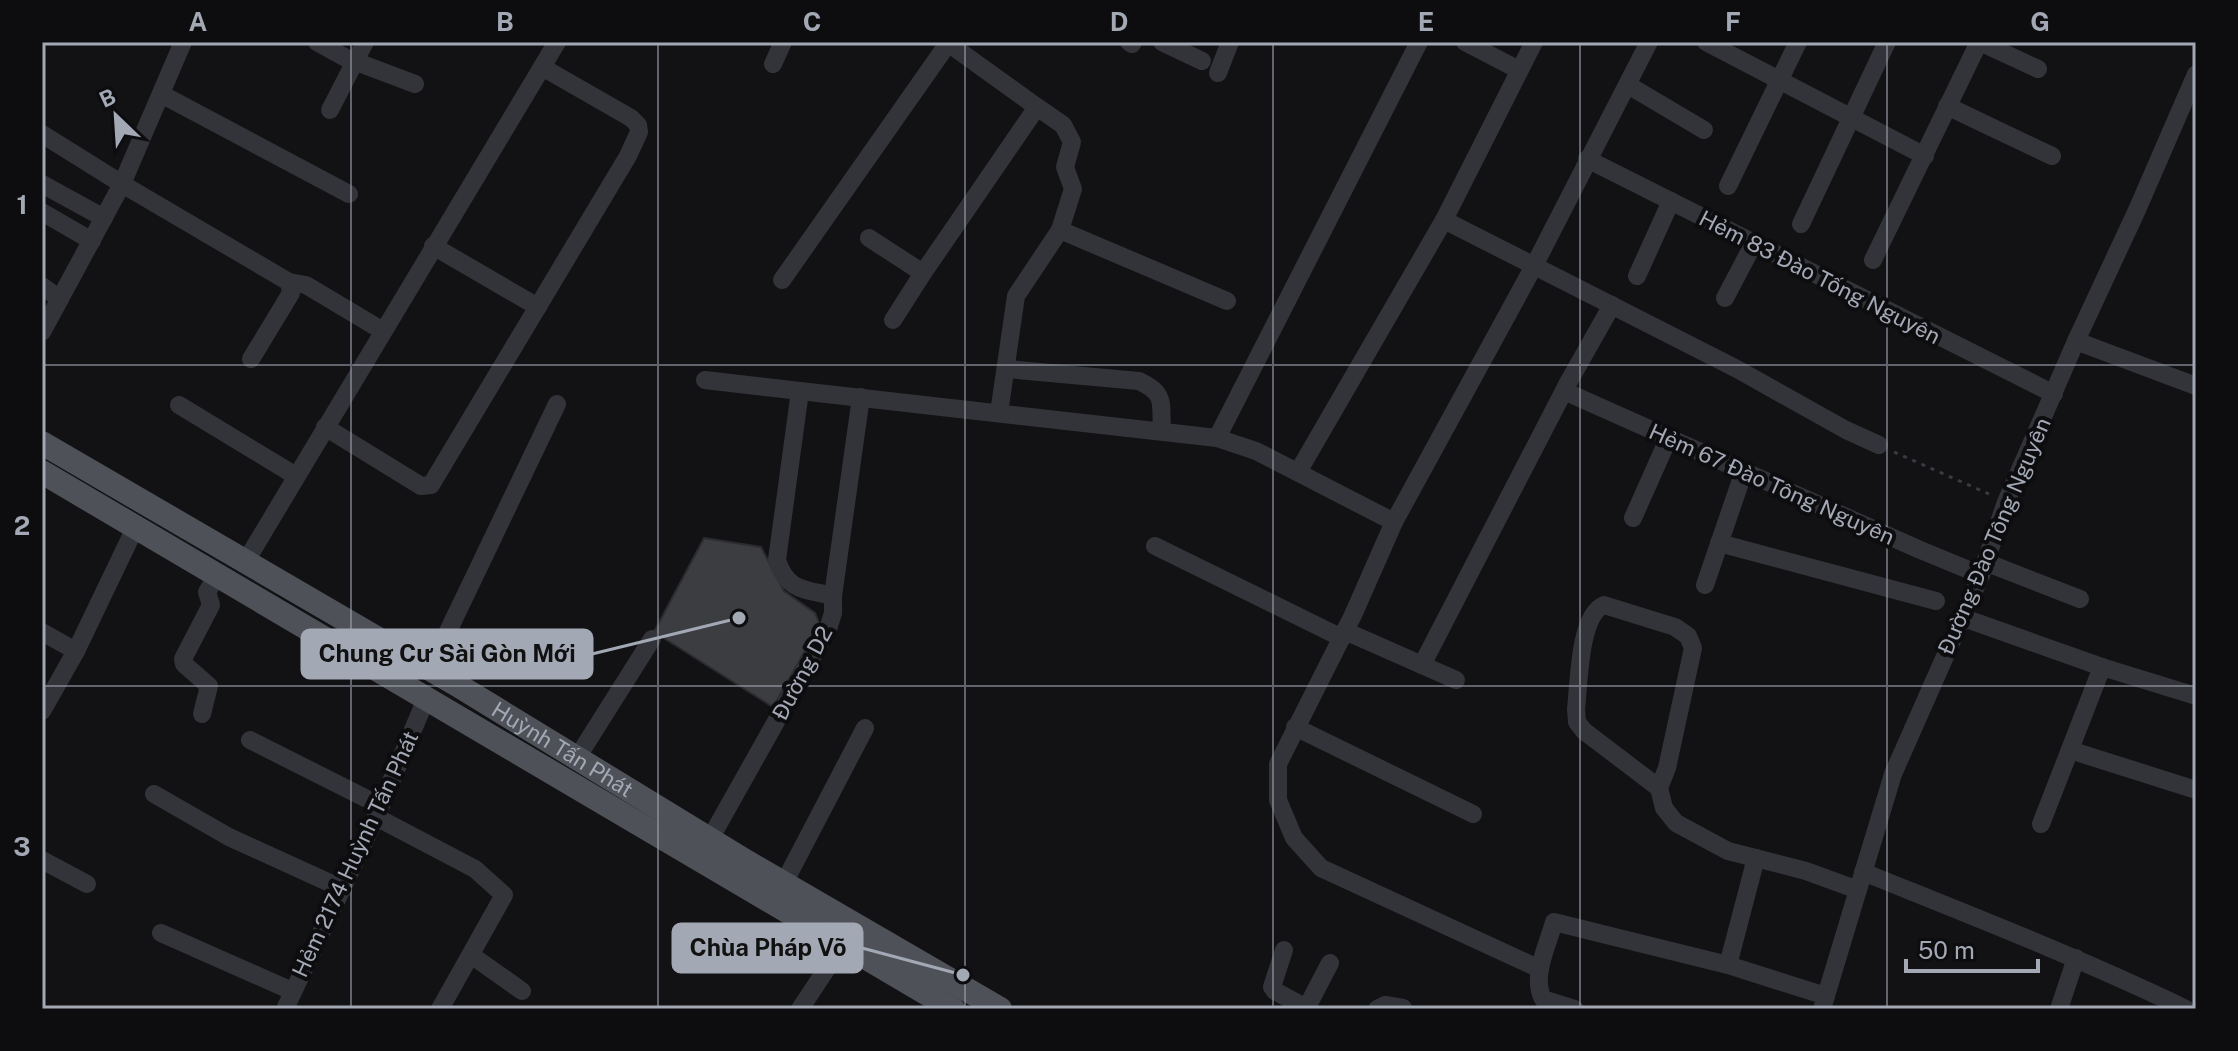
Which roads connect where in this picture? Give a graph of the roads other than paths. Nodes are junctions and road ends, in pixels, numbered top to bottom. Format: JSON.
{"nodes":[{"id":1,"x":183,"y":42,"type":"edge"},
{"id":2,"x":317,"y":42,"type":"edge"},
{"id":3,"x":365,"y":42,"type":"edge"},
{"id":4,"x":557,"y":42,"type":"edge"},
{"id":5,"x":783,"y":42,"type":"edge"},
{"id":6,"x":1162,"y":42,"type":"edge"},
{"id":7,"x":1230,"y":42,"type":"edge"},
{"id":8,"x":1419,"y":42,"type":"edge"},
{"id":9,"x":1465,"y":42,"type":"edge"},
{"id":10,"x":1534,"y":42,"type":"edge"},
{"id":11,"x":1649,"y":42,"type":"edge"},
{"id":12,"x":1706,"y":42,"type":"edge"},
{"id":13,"x":1798,"y":42,"type":"edge"},
{"id":14,"x":1887,"y":42,"type":"edge"},
{"id":15,"x":1979,"y":42,"type":"edge"},
{"id":16,"x":949,"y":43,"type":"edge"},
{"id":17,"x":355,"y":61,"type":"junction"},
{"id":18,"x":1202,"y":61,"type":"dead end"},
{"id":19,"x":773,"y":64,"type":"dead end"},
{"id":20,"x":542,"y":67,"type":"junction"},
{"id":21,"x":2038,"y":69,"type":"dead end"},
{"id":22,"x":1519,"y":70,"type":"junction"},
{"id":23,"x":1218,"y":73,"type":"dead end"},
{"id":24,"x":2196,"y":74,"type":"edge"},
{"id":25,"x":1780,"y":81,"type":"junction"},
{"id":26,"x":415,"y":84,"type":"dead end"},
{"id":27,"x":1628,"y":85,"type":"junction"},
{"id":28,"x":161,"y":94,"type":"junction"},
{"id":29,"x":1947,"y":106,"type":"junction"},
{"id":30,"x":1037,"y":107,"type":"junction"},
{"id":31,"x":330,"y":110,"type":"dead end"},
{"id":32,"x":1850,"y":117,"type":"junction"},
{"id":33,"x":1704,"y":130,"type":"dead end"},
{"id":34,"x":42,"y":134,"type":"edge"},
{"id":35,"x":1925,"y":156,"type":"junction"},
{"id":36,"x":2052,"y":156,"type":"dead end"},
{"id":37,"x":1587,"y":159,"type":"junction"},
{"id":38,"x":42,"y":184,"type":"edge"},
{"id":39,"x":122,"y":184,"type":"junction"},
{"id":40,"x":1728,"y":186,"type":"dead end"},
{"id":41,"x":349,"y":194,"type":"dead end"},
{"id":42,"x":1671,"y":201,"type":"junction"},
{"id":43,"x":42,"y":212,"type":"edge"},
{"id":44,"x":104,"y":218,"type":"junction"},
{"id":45,"x":1444,"y":220,"type":"junction"},
{"id":46,"x":1801,"y":224,"type":"dead end"},
{"id":47,"x":1060,"y":230,"type":"junction"},
{"id":48,"x":869,"y":238,"type":"dead end"},
{"id":49,"x":92,"y":241,"type":"junction"},
{"id":50,"x":1754,"y":243,"type":"junction"},
{"id":51,"x":433,"y":246,"type":"junction"},
{"id":52,"x":1873,"y":260,"type":"dead end"},
{"id":53,"x":1534,"y":266,"type":"junction"},
{"id":54,"x":923,"y":273,"type":"junction"},
{"id":55,"x":1637,"y":276,"type":"dead end"},
{"id":56,"x":782,"y":280,"type":"dead end"},
{"id":57,"x":289,"y":282,"type":"junction"},
{"id":58,"x":42,"y":286,"type":"edge"},
{"id":59,"x":1725,"y":298,"type":"dead end"},
{"id":60,"x":60,"y":299,"type":"junction"},
{"id":61,"x":1227,"y":301,"type":"dead end"},
{"id":62,"x":1612,"y":305,"type":"junction"},
{"id":63,"x":538,"y":307,"type":"junction"},
{"id":64,"x":893,"y":320,"type":"dead end"},
{"id":65,"x":383,"y":331,"type":"junction"},
{"id":66,"x":42,"y":332,"type":"edge"},
{"id":67,"x":2076,"y":341,"type":"junction"},
{"id":68,"x":251,"y":359,"type":"dead end"},
{"id":69,"x":1006,"y":369,"type":"junction"},
{"id":70,"x":705,"y":380,"type":"dead end"},
{"id":71,"x":2196,"y":386,"type":"edge"},
{"id":72,"x":800,"y":391,"type":"junction"},
{"id":73,"x":1564,"y":391,"type":"junction"},
{"id":74,"x":2054,"y":394,"type":"junction"},
{"id":75,"x":861,"y":397,"type":"junction"},
{"id":76,"x":557,"y":404,"type":"dead end"},
{"id":77,"x":179,"y":405,"type":"dead end"},
{"id":78,"x":999,"y":413,"type":"junction"},
{"id":79,"x":325,"y":427,"type":"junction"},
{"id":80,"x":1162,"y":431,"type":"junction"},
{"id":81,"x":1669,"y":437,"type":"junction"},
{"id":82,"x":1217,"y":438,"type":"junction"},
{"id":83,"x":42,"y":443,"type":"edge"},
{"id":84,"x":1879,"y":445,"type":"road end"},
{"id":85,"x":1744,"y":471,"type":"junction"},
{"id":86,"x":42,"y":472,"type":"edge"},
{"id":87,"x":1298,"y":472,"type":"junction"},
{"id":88,"x":296,"y":476,"type":"junction"},
{"id":89,"x":1633,"y":518,"type":"dead end"},
{"id":90,"x":1394,"y":522,"type":"junction"},
{"id":91,"x":135,"y":528,"type":"junction"},
{"id":92,"x":1719,"y":543,"type":"junction"},
{"id":93,"x":1155,"y":546,"type":"dead end"},
{"id":94,"x":246,"y":561,"type":"junction"},
{"id":95,"x":1983,"y":568,"type":"junction"},
{"id":96,"x":217,"y":576,"type":"junction"},
{"id":97,"x":1705,"y":585,"type":"dead end"},
{"id":98,"x":833,"y":596,"type":"junction"},
{"id":99,"x":2080,"y":599,"type":"dead end"},
{"id":100,"x":1936,"y":601,"type":"dead end"},
{"id":101,"x":1961,"y":617,"type":"junction"},
{"id":102,"x":42,"y":632,"type":"edge"},
{"id":103,"x":1344,"y":634,"type":"junction"},
{"id":104,"x":652,"y":639,"type":"dead end"},
{"id":105,"x":76,"y":651,"type":"junction"},
{"id":106,"x":1422,"y":665,"type":"junction"},
{"id":107,"x":2102,"y":667,"type":"junction"},
{"id":108,"x":430,"y":669,"type":"junction"},
{"id":109,"x":1456,"y":680,"type":"dead end"},
{"id":110,"x":2196,"y":696,"type":"edge"},
{"id":111,"x":426,"y":699,"type":"junction"},
{"id":112,"x":42,"y":711,"type":"edge"},
{"id":113,"x":202,"y":714,"type":"dead end"},
{"id":114,"x":1295,"y":727,"type":"junction"},
{"id":115,"x":865,"y":728,"type":"dead end"},
{"id":116,"x":250,"y":740,"type":"dead end"},
{"id":117,"x":2070,"y":750,"type":"junction"},
{"id":118,"x":577,"y":758,"type":"junction"},
{"id":119,"x":1659,"y":788,"type":"junction"},
{"id":120,"x":2196,"y":790,"type":"edge"},
{"id":121,"x":154,"y":794,"type":"dead end"},
{"id":122,"x":378,"y":811,"type":"junction"},
{"id":123,"x":1473,"y":814,"type":"dead end"},
{"id":124,"x":2041,"y":824,"type":"dead end"},
{"id":125,"x":710,"y":839,"type":"junction"},
{"id":126,"x":1756,"y":858,"type":"junction"},
{"id":127,"x":42,"y":860,"type":"edge"},
{"id":128,"x":1861,"y":881,"type":"junction"},
{"id":129,"x":784,"y":883,"type":"junction"},
{"id":130,"x":87,"y":884,"type":"dead end"},
{"id":131,"x":343,"y":889,"type":"junction"},
{"id":132,"x":161,"y":933,"type":"dead end"},
{"id":133,"x":843,"y":944,"type":"junction"},
{"id":134,"x":1284,"y":950,"type":"dead end"},
{"id":135,"x":471,"y":955,"type":"junction"},
{"id":136,"x":2076,"y":958,"type":"junction"},
{"id":137,"x":1330,"y":963,"type":"dead end"},
{"id":138,"x":1728,"y":965,"type":"junction"},
{"id":139,"x":1540,"y":969,"type":"junction"},
{"id":140,"x":292,"y":991,"type":"junction"},
{"id":141,"x":522,"y":991,"type":"dead end"},
{"id":142,"x":1824,"y":1002,"type":"edge"},
{"id":143,"x":990,"y":1007,"type":"edge"},
{"id":144,"x":1306,"y":1008,"type":"edge"},
{"id":145,"x":1403,"y":1008,"type":"edge"},
{"id":146,"x":285,"y":1009,"type":"edge"},
{"id":147,"x":440,"y":1009,"type":"edge"},
{"id":148,"x":800,"y":1009,"type":"edge"},
{"id":149,"x":953,"y":1009,"type":"edge"},
{"id":150,"x":1377,"y":1009,"type":"edge"},
{"id":151,"x":1575,"y":1009,"type":"edge"},
{"id":152,"x":2059,"y":1009,"type":"edge"},
{"id":153,"x":2186,"y":1009,"type":"edge"}],
"edges":[{"from":1,"to":28,"type":"street"},
{"from":2,"to":17,"type":"street"},
{"from":3,"to":17,"type":"street"},
{"from":4,"to":20,"type":"street"},
{"from":5,"to":19,"type":"street"},
{"from":6,"to":18,"type":"street"},
{"from":7,"to":23,"type":"street"},
{"from":8,"to":82,"type":"street"},
{"from":9,"to":22,"type":"street"},
{"from":10,"to":22,"type":"street"},
{"from":11,"to":27,"type":"street"},
{"from":12,"to":25,"type":"street"},
{"from":13,"to":25,"type":"street"},
{"from":14,"to":32,"type":"street"},
{"from":15,"to":21,"type":"street"},
{"from":15,"to":29,"type":"street"},
{"from":16,"to":30,"type":"street"},
{"from":16,"to":56,"type":"street"},
{"from":17,"to":26,"type":"street"},
{"from":17,"to":31,"type":"street"},
{"from":20,"to":51,"type":"street"},
{"from":20,"to":63,"type":"street"},
{"from":22,"to":45,"type":"street"},
{"from":24,"to":67,"type":"street","name":"Đường Đào Tông Nguyên"},
{"from":25,"to":32,"type":"street"},
{"from":25,"to":40,"type":"street"},
{"from":27,"to":33,"type":"street"},
{"from":27,"to":37,"type":"street"},
{"from":28,"to":39,"type":"street"},
{"from":28,"to":41,"type":"street"},
{"from":29,"to":35,"type":"street"},
{"from":29,"to":36,"type":"street"},
{"from":30,"to":47,"type":"street"},
{"from":30,"to":54,"type":"street"},
{"from":32,"to":35,"type":"street"},
{"from":32,"to":46,"type":"street"},
{"from":34,"to":39,"type":"street"},
{"from":35,"to":52,"type":"street"},
{"from":37,"to":42,"type":"street","name":"Hẻm 83 Đào Tống Nguyên"},
{"from":37,"to":53,"type":"street"},
{"from":38,"to":44,"type":"street"},
{"from":39,"to":44,"type":"street"},
{"from":39,"to":57,"type":"street"},
{"from":42,"to":50,"type":"street","name":"Hẻm 83 Đào Tống Nguyên"},
{"from":42,"to":55,"type":"street"},
{"from":43,"to":49,"type":"street"},
{"from":44,"to":49,"type":"street"},
{"from":45,"to":53,"type":"street"},
{"from":45,"to":87,"type":"street"},
{"from":47,"to":61,"type":"street"},
{"from":47,"to":69,"type":"street"},
{"from":48,"to":54,"type":"street"},
{"from":49,"to":60,"type":"street"},
{"from":50,"to":59,"type":"street"},
{"from":50,"to":74,"type":"street","name":"Hẻm 83 Đào Tống Nguyên"},
{"from":51,"to":63,"type":"street"},
{"from":51,"to":65,"type":"street"},
{"from":53,"to":62,"type":"street"},
{"from":53,"to":90,"type":"street"},
{"from":54,"to":64,"type":"street"},
{"from":57,"to":65,"type":"street"},
{"from":57,"to":68,"type":"street"},
{"from":58,"to":60,"type":"street"},
{"from":60,"to":66,"type":"street"},
{"from":62,"to":73,"type":"street"},
{"from":62,"to":84,"type":"street"},
{"from":63,"to":79,"type":"street"},
{"from":65,"to":79,"type":"street"},
{"from":67,"to":71,"type":"street"},
{"from":67,"to":74,"type":"street","name":"Đường Đào Tông Nguyên"},
{"from":69,"to":78,"type":"street"},
{"from":69,"to":80,"type":"street"},
{"from":70,"to":72,"type":"street"},
{"from":72,"to":75,"type":"street"},
{"from":72,"to":98,"type":"street"},
{"from":73,"to":81,"type":"street","name":"Hẻm 67 Đào Tông Nguyên"},
{"from":73,"to":106,"type":"street"},
{"from":74,"to":95,"type":"street","name":"Đường Đào Tông Nguyên"},
{"from":75,"to":78,"type":"street"},
{"from":75,"to":98,"type":"street","name":"Đường D2"},
{"from":76,"to":108,"type":"street"},
{"from":77,"to":88,"type":"street"},
{"from":78,"to":80,"type":"street"},
{"from":79,"to":88,"type":"street"},
{"from":80,"to":82,"type":"street"},
{"from":81,"to":85,"type":"street","name":"Hẻm 67 Đào Tông Nguyên"},
{"from":81,"to":89,"type":"street"},
{"from":82,"to":87,"type":"street"},
{"from":83,"to":94,"type":"main road","name":"Huỳnh Tấn Phát"},
{"from":85,"to":92,"type":"street"},
{"from":85,"to":95,"type":"street","name":"Hẻm 67 Đào Tông Nguyên"},
{"from":86,"to":91,"type":"main road","name":"Huỳnh Tấn Phát"},
{"from":87,"to":90,"type":"street"},
{"from":88,"to":94,"type":"street"},
{"from":90,"to":103,"type":"street"},
{"from":91,"to":96,"type":"main road","name":"Huỳnh Tấn Phát"},
{"from":91,"to":105,"type":"street"},
{"from":92,"to":97,"type":"street"},
{"from":92,"to":100,"type":"street"},
{"from":93,"to":103,"type":"street"},
{"from":94,"to":108,"type":"main road","name":"Huỳnh Tấn Phát"},
{"from":95,"to":99,"type":"street","name":"Hẻm 67 Đào Tông Nguyên"},
{"from":95,"to":101,"type":"street","name":"Đường Đào Tông Nguyên"},
{"from":96,"to":111,"type":"main road","name":"Huỳnh Tấn Phát"},
{"from":96,"to":113,"type":"street"},
{"from":98,"to":125,"type":"street","name":"Đường D2"},
{"from":101,"to":107,"type":"street"},
{"from":101,"to":128,"type":"street","name":"Đường Đào Tông Nguyên"},
{"from":102,"to":105,"type":"street"},
{"from":103,"to":106,"type":"street"},
{"from":103,"to":114,"type":"street"},
{"from":104,"to":118,"type":"street"},
{"from":105,"to":112,"type":"street"},
{"from":106,"to":109,"type":"street"},
{"from":107,"to":110,"type":"street"},
{"from":107,"to":117,"type":"street"},
{"from":108,"to":118,"type":"main road","name":"Huỳnh Tấn Phát"},
{"from":111,"to":122,"type":"street","name":"Hẻm 2174 Huỳnh Tấn Phát"},
{"from":111,"to":133,"type":"main road","name":"Huỳnh Tấn Phát"},
{"from":114,"to":123,"type":"street"},
{"from":114,"to":139,"type":"street"},
{"from":115,"to":129,"type":"street"},
{"from":116,"to":122,"type":"street"},
{"from":117,"to":120,"type":"street"},
{"from":117,"to":124,"type":"street"},
{"from":118,"to":125,"type":"main road","name":"Huỳnh Tấn Phát"},
{"from":119,"to":119,"type":"street"},
{"from":119,"to":126,"type":"street"},
{"from":121,"to":131,"type":"street"},
{"from":122,"to":131,"type":"street","name":"Hẻm 2174 Huỳnh Tấn Phát"},
{"from":122,"to":135,"type":"street"},
{"from":125,"to":129,"type":"main road","name":"Huỳnh Tấn Phát"},
{"from":126,"to":128,"type":"street"},
{"from":126,"to":138,"type":"street"},
{"from":127,"to":130,"type":"street"},
{"from":128,"to":136,"type":"street"},
{"from":128,"to":142,"type":"street","name":"Đường Đào Tông Nguyên"},
{"from":129,"to":143,"type":"main road","name":"Huỳnh Tấn Phát"},
{"from":131,"to":140,"type":"street","name":"Hẻm 2174 Huỳnh Tấn Phát"},
{"from":132,"to":140,"type":"street"},
{"from":133,"to":148,"type":"street"},
{"from":133,"to":149,"type":"main road","name":"Huỳnh Tấn Phát"},
{"from":134,"to":144,"type":"street"},
{"from":135,"to":141,"type":"street"},
{"from":135,"to":147,"type":"street"},
{"from":136,"to":152,"type":"street"},
{"from":136,"to":153,"type":"street"},
{"from":137,"to":144,"type":"street"},
{"from":138,"to":139,"type":"street"},
{"from":138,"to":142,"type":"street"},
{"from":139,"to":151,"type":"street"},
{"from":140,"to":146,"type":"street","name":"Hẻm 2174 Huỳnh Tấn Phát"},
{"from":145,"to":150,"type":"street"}]}
